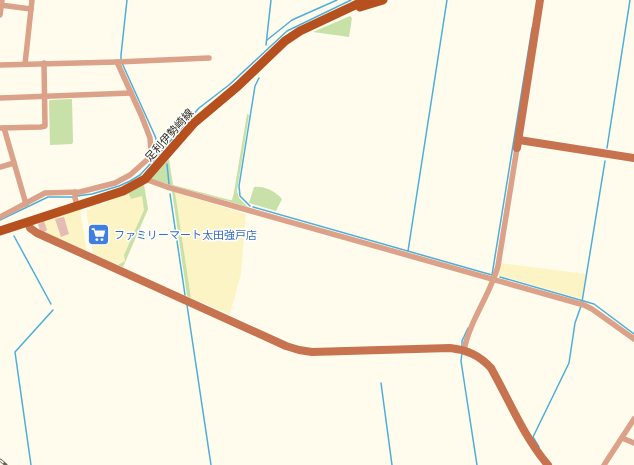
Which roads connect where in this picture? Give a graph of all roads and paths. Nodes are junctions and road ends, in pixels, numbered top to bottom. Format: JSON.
{"nodes":[{"id":1,"x":32,"y":0,"type":"edge"},
{"id":2,"x":366,"y":0,"type":"edge"},
{"id":3,"x":383,"y":0,"type":"edge"},
{"id":4,"x":540,"y":0,"type":"edge"},
{"id":5,"x":1,"y":3,"type":"edge"},
{"id":6,"x":31,"y":9,"type":"junction"},
{"id":7,"x":0,"y":15,"type":"edge"},
{"id":8,"x":334,"y":16,"type":"junction"},
{"id":9,"x":210,"y":58,"type":"dead end"},
{"id":10,"x":117,"y":62,"type":"junction"},
{"id":11,"x":44,"y":63,"type":"junction"},
{"id":12,"x":0,"y":64,"type":"edge"},
{"id":13,"x":25,"y":64,"type":"junction"},
{"id":14,"x":131,"y":93,"type":"junction"},
{"id":15,"x":45,"y":96,"type":"junction"},
{"id":16,"x":0,"y":98,"type":"edge"},
{"id":17,"x":2,"y":128,"type":"edge"},
{"id":18,"x":518,"y":144,"type":"junction"},
{"id":19,"x":634,"y":158,"type":"edge"},
{"id":20,"x":14,"y":163,"type":"junction"},
{"id":21,"x":0,"y":167,"type":"edge"},
{"id":22,"x":145,"y":179,"type":"junction"},
{"id":23,"x":76,"y":198,"type":"junction"},
{"id":24,"x":26,"y":204,"type":"junction"},
{"id":25,"x":0,"y":217,"type":"edge"},
{"id":26,"x":28,"y":222,"type":"junction"},
{"id":27,"x":0,"y":231,"type":"edge"},
{"id":28,"x":494,"y":279,"type":"junction"},
{"id":29,"x":634,"y":339,"type":"edge"},
{"id":30,"x":464,"y":350,"type":"junction"},
{"id":31,"x":634,"y":419,"type":"edge"},
{"id":32,"x":622,"y":438,"type":"junction"},
{"id":33,"x":634,"y":443,"type":"edge"},
{"id":34,"x":548,"y":465,"type":"edge"},
{"id":35,"x":604,"y":465,"type":"edge"}],
"edges":[{"from":1,"to":6,"type":"street"},
{"from":2,"to":8,"type":"main road","name":"足利伊勢崎線"},
{"from":3,"to":8,"type":"main road","name":"足利伊勢崎線"},
{"from":4,"to":18,"type":"street"},
{"from":5,"to":6,"type":"street"},
{"from":5,"to":7,"type":"street"},
{"from":6,"to":13,"type":"street"},
{"from":8,"to":22,"type":"main road","name":"足利伊勢崎線"},
{"from":9,"to":10,"type":"street"},
{"from":10,"to":11,"type":"street"},
{"from":10,"to":14,"type":"street"},
{"from":11,"to":13,"type":"street"},
{"from":11,"to":15,"type":"street"},
{"from":12,"to":13,"type":"street"},
{"from":14,"to":15,"type":"street"},
{"from":14,"to":23,"type":"street"},
{"from":15,"to":16,"type":"street"},
{"from":15,"to":17,"type":"street"},
{"from":17,"to":20,"type":"street"},
{"from":18,"to":19,"type":"street"},
{"from":18,"to":28,"type":"street"},
{"from":20,"to":21,"type":"street"},
{"from":20,"to":24,"type":"street"},
{"from":22,"to":23,"type":"main road","name":"足利伊勢崎線"},
{"from":22,"to":28,"type":"street"},
{"from":23,"to":24,"type":"street"},
{"from":23,"to":26,"type":"main road","name":"足利伊勢崎線"},
{"from":24,"to":25,"type":"street"},
{"from":26,"to":27,"type":"main road","name":"足利伊勢崎線"},
{"from":26,"to":30,"type":"street"},
{"from":28,"to":29,"type":"street"},
{"from":28,"to":30,"type":"street"},
{"from":30,"to":34,"type":"street"},
{"from":31,"to":32,"type":"street"},
{"from":32,"to":33,"type":"street"},
{"from":32,"to":35,"type":"street"}]}
